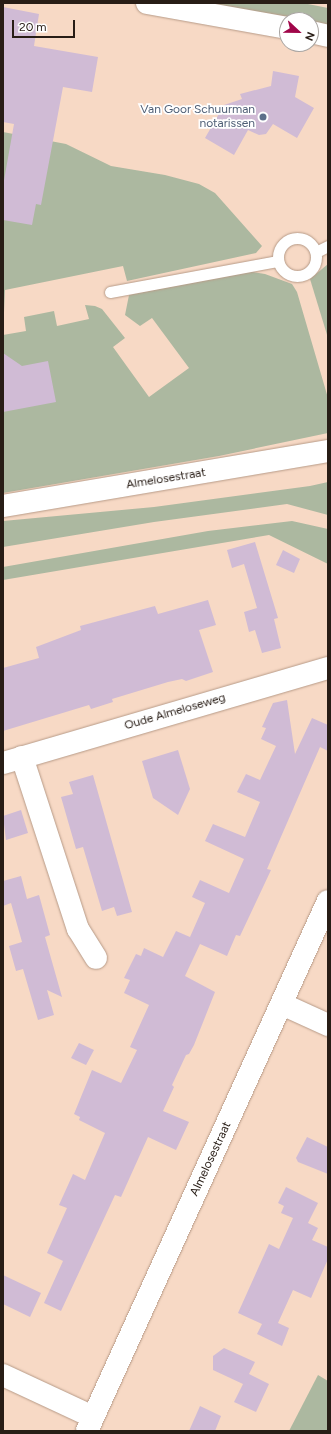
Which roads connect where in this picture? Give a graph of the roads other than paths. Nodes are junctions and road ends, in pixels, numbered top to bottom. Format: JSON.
{"nodes":[{"id":1,"x":148,"y":3,"type":"edge"},
{"id":2,"x":279,"y":27,"type":"edge"},
{"id":3,"x":328,"y":246,"type":"edge"},
{"id":4,"x":316,"y":252,"type":"junction"},
{"id":5,"x":278,"y":261,"type":"junction"},
{"id":6,"x":110,"y":292,"type":"dead end"},
{"id":7,"x":328,"y":452,"type":"edge"},
{"id":8,"x":3,"y":506,"type":"edge"},
{"id":9,"x":328,"y":668,"type":"edge"},
{"id":10,"x":12,"y":760,"type":"edge"},
{"id":11,"x":328,"y":901,"type":"edge"},
{"id":12,"x":96,"y":958,"type":"dead end"},
{"id":13,"x":282,"y":1004,"type":"junction"},
{"id":14,"x":328,"y":1025,"type":"edge"},
{"id":15,"x":3,"y":1375,"type":"edge"},
{"id":16,"x":90,"y":1424,"type":"edge"}],
"edges":[{"from":1,"to":2,"type":"street"},
{"from":3,"to":4,"type":"lane"},
{"from":4,"to":5,"type":"lane"},
{"from":4,"to":5,"type":"lane"},
{"from":5,"to":6,"type":"lane"},
{"from":7,"to":8,"type":"street","name":"Almelosestraat"},
{"from":9,"to":10,"type":"street","name":"Oude Almeloseweg"},
{"from":10,"to":12,"type":"street","name":"Oude Almeloseweg"},
{"from":11,"to":13,"type":"street","name":"Almelosestraat"},
{"from":13,"to":14,"type":"street"},
{"from":13,"to":16,"type":"street","name":"Almelosestraat"},
{"from":15,"to":16,"type":"street","name":"Almelosestraat"}]}
